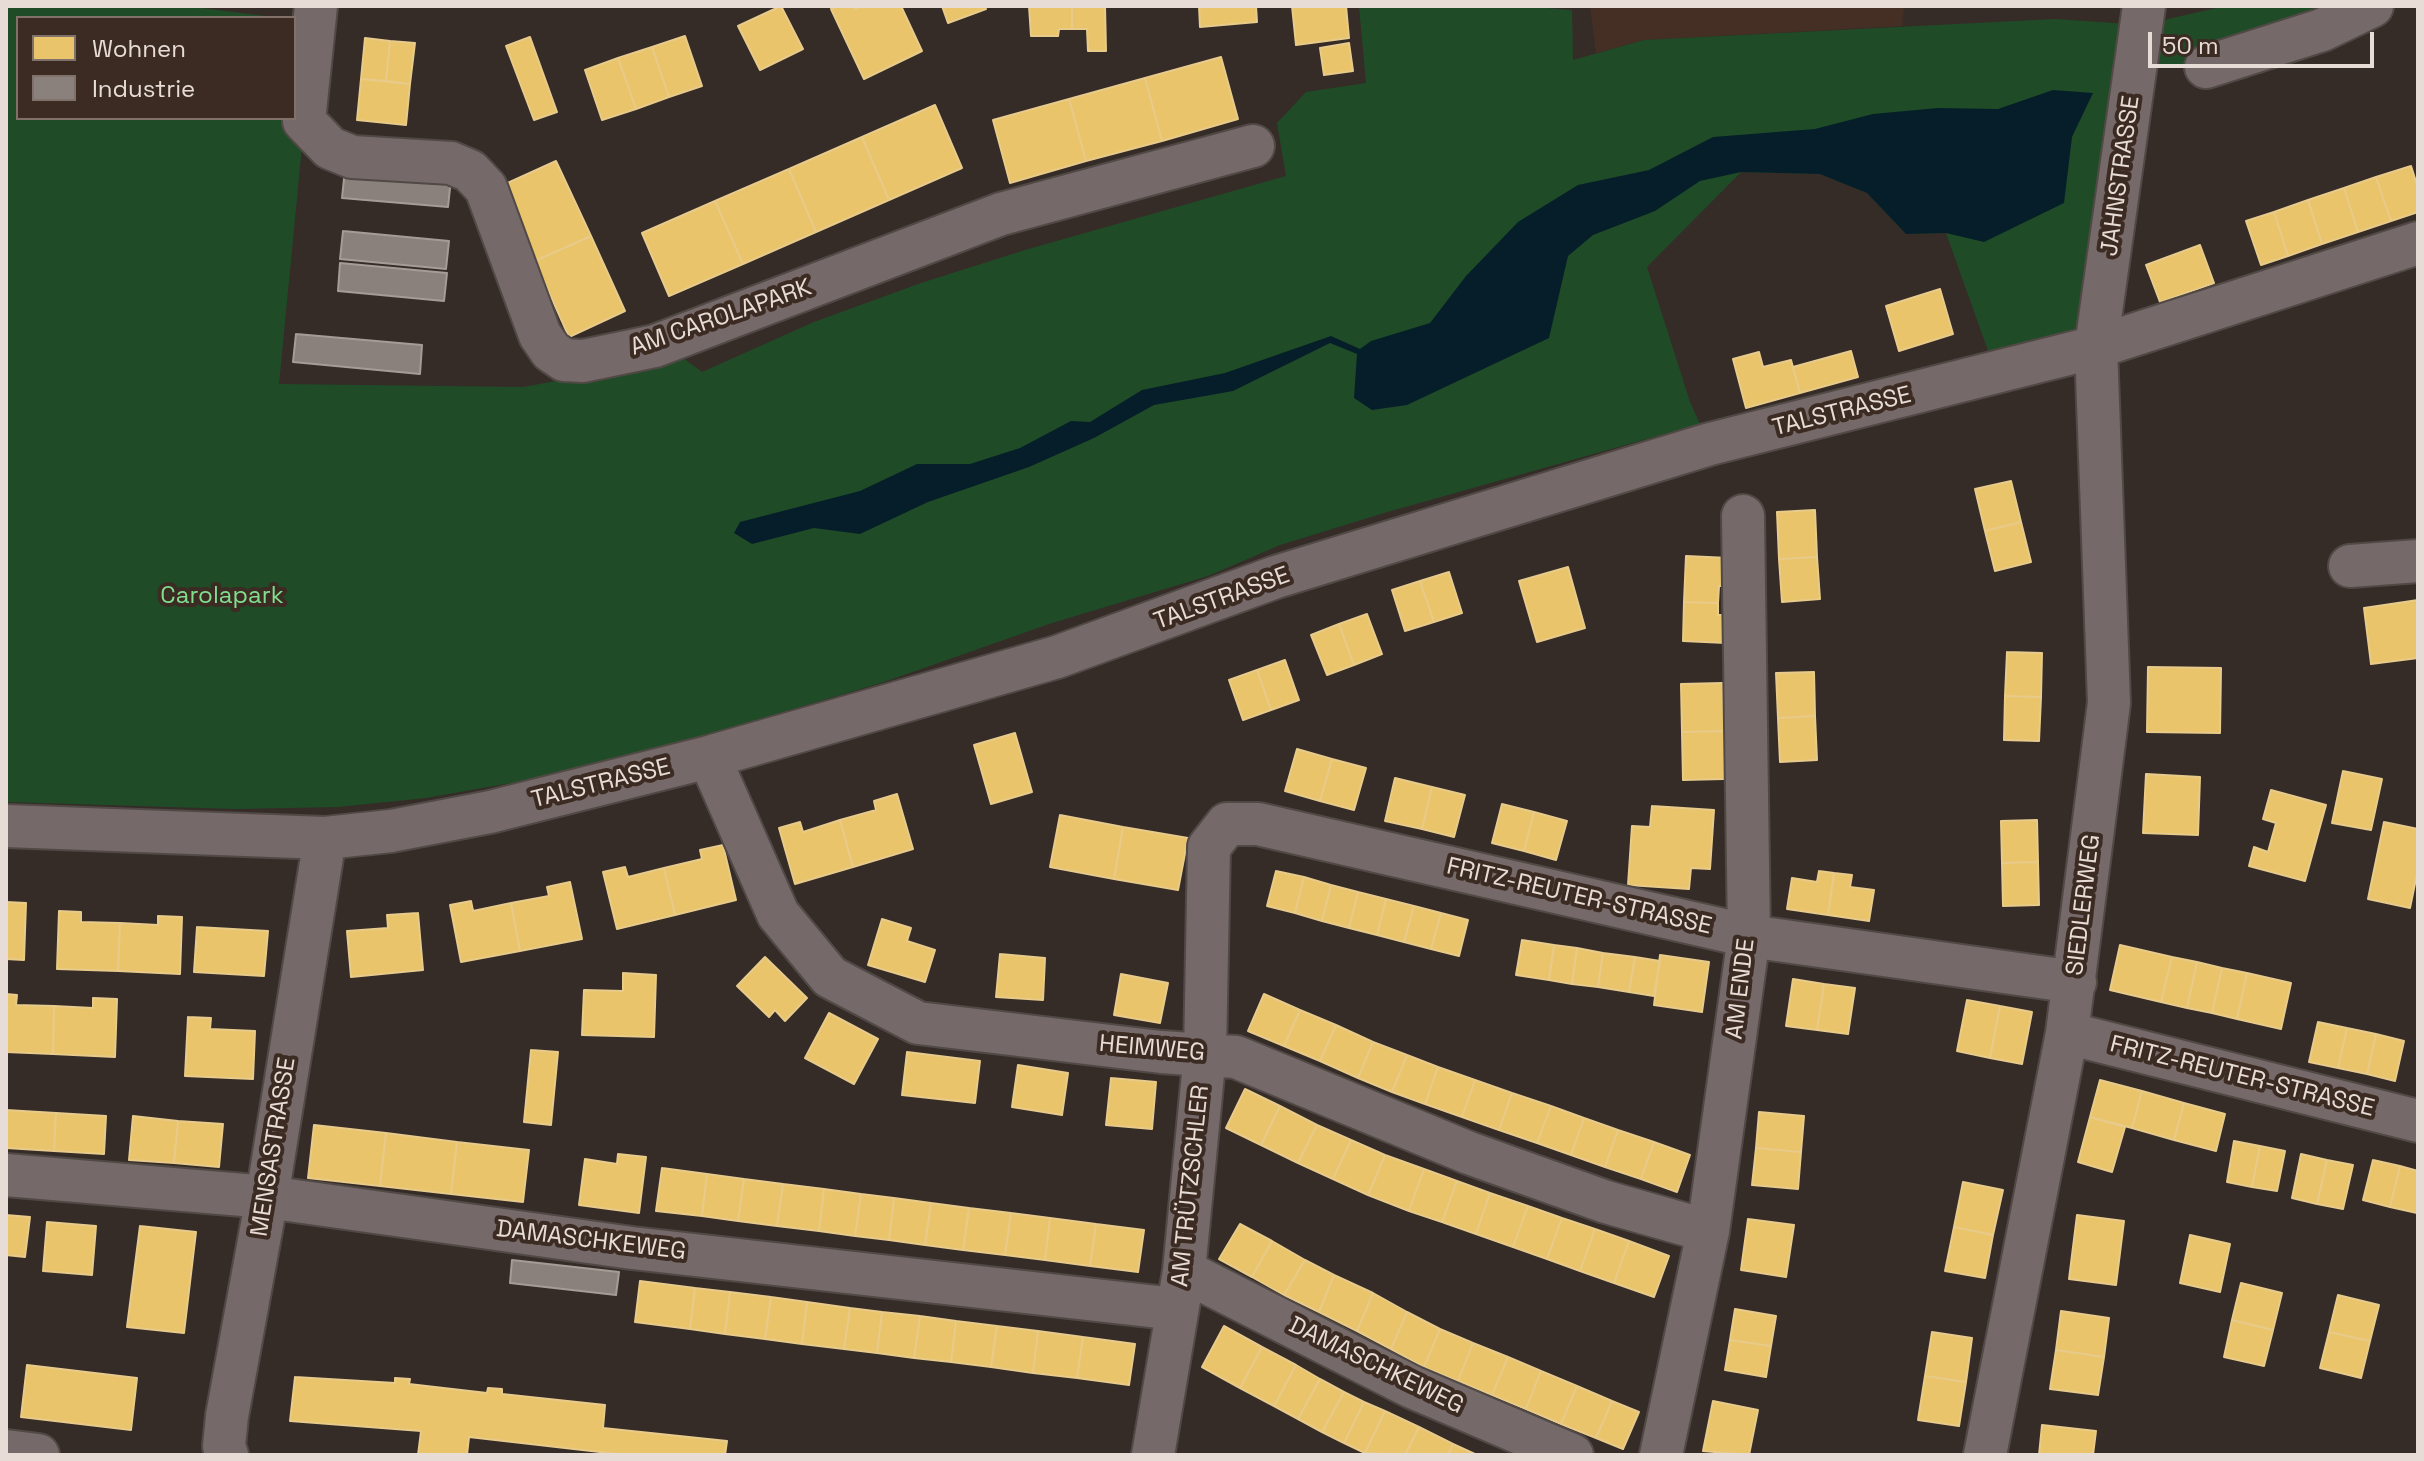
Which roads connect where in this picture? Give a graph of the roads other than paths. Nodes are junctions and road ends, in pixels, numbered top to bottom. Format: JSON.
{"nodes":[{"id":1,"x":316,"y":6,"type":"edge"},
{"id":2,"x":2144,"y":6,"type":"edge"},
{"id":3,"x":2372,"y":6,"type":"edge"},
{"id":4,"x":2206,"y":67,"type":"dead end"},
{"id":5,"x":1253,"y":146,"type":"dead end"},
{"id":6,"x":2418,"y":243,"type":"edge"},
{"id":7,"x":2096,"y":347,"type":"junction"},
{"id":8,"x":1743,"y":516,"type":"dead end"},
{"id":9,"x":2418,"y":561,"type":"edge"},
{"id":10,"x":2350,"y":566,"type":"dead end"},
{"id":11,"x":709,"y":757,"type":"junction"},
{"id":12,"x":1227,"y":824,"type":"joint"},
{"id":13,"x":6,"y":826,"type":"edge"},
{"id":14,"x":325,"y":838,"type":"junction"},
{"id":15,"x":1749,"y":936,"type":"junction"},
{"id":16,"x":2075,"y":982,"type":"junction"},
{"id":17,"x":2067,"y":1033,"type":"junction"},
{"id":18,"x":1205,"y":1053,"type":"junction"},
{"id":19,"x":2418,"y":1121,"type":"edge"},
{"id":20,"x":6,"y":1175,"type":"edge"},
{"id":21,"x":267,"y":1197,"type":"junction"},
{"id":22,"x":1708,"y":1231,"type":"junction"},
{"id":23,"x":1180,"y":1290,"type":"junction"},
{"id":24,"x":6,"y":1451,"type":"edge"},
{"id":25,"x":38,"y":1455,"type":"edge"},
{"id":26,"x":227,"y":1455,"type":"edge"},
{"id":27,"x":1153,"y":1455,"type":"edge"},
{"id":28,"x":1572,"y":1455,"type":"edge"},
{"id":29,"x":1661,"y":1455,"type":"edge"},
{"id":30,"x":1985,"y":1455,"type":"edge"}],
"edges":[{"from":1,"to":5,"type":"street","name":"AM CAROLAPARK"},
{"from":2,"to":7,"type":"street","name":"JAHNSTRASSE"},
{"from":3,"to":4,"type":"street"},
{"from":6,"to":7,"type":"street","name":"TALSTRASSE"},
{"from":7,"to":11,"type":"street","name":"TALSTRASSE"},
{"from":7,"to":16,"type":"street","name":"SIEDLERWEG"},
{"from":8,"to":15,"type":"street","name":"AM ENDE"},
{"from":9,"to":10,"type":"street"},
{"from":11,"to":14,"type":"street","name":"TALSTRASSE"},
{"from":11,"to":18,"type":"street","name":"HEIMWEG"},
{"from":12,"to":15,"type":"street","name":"FRITZ-REUTER-STRASSE"},
{"from":12,"to":18,"type":"street","name":"AM TRÜTZSCHLER"},
{"from":13,"to":14,"type":"street","name":"TALSTRASSE"},
{"from":14,"to":21,"type":"street","name":"MENSASTRASSE"},
{"from":15,"to":16,"type":"street","name":"FRITZ-REUTER-STRASSE"},
{"from":15,"to":22,"type":"street","name":"AM ENDE"},
{"from":16,"to":17,"type":"street","name":"SIEDLERWEG"},
{"from":17,"to":19,"type":"street","name":"FRITZ-REUTER-STRASSE"},
{"from":17,"to":30,"type":"street","name":"SIEDLERWEG"},
{"from":18,"to":22,"type":"street","name":"HEIMWEG"},
{"from":18,"to":23,"type":"street","name":"AM TRÜTZSCHLER"},
{"from":20,"to":21,"type":"street","name":"DAMASCHKEWEG"},
{"from":21,"to":23,"type":"street","name":"DAMASCHKEWEG"},
{"from":21,"to":26,"type":"street","name":"MENSASTRASSE"},
{"from":22,"to":29,"type":"street","name":"AM ENDE"},
{"from":23,"to":27,"type":"street","name":"AM TRÜTZSCHLER"},
{"from":23,"to":28,"type":"street","name":"DAMASCHKEWEG"},
{"from":24,"to":25,"type":"street"}]}
